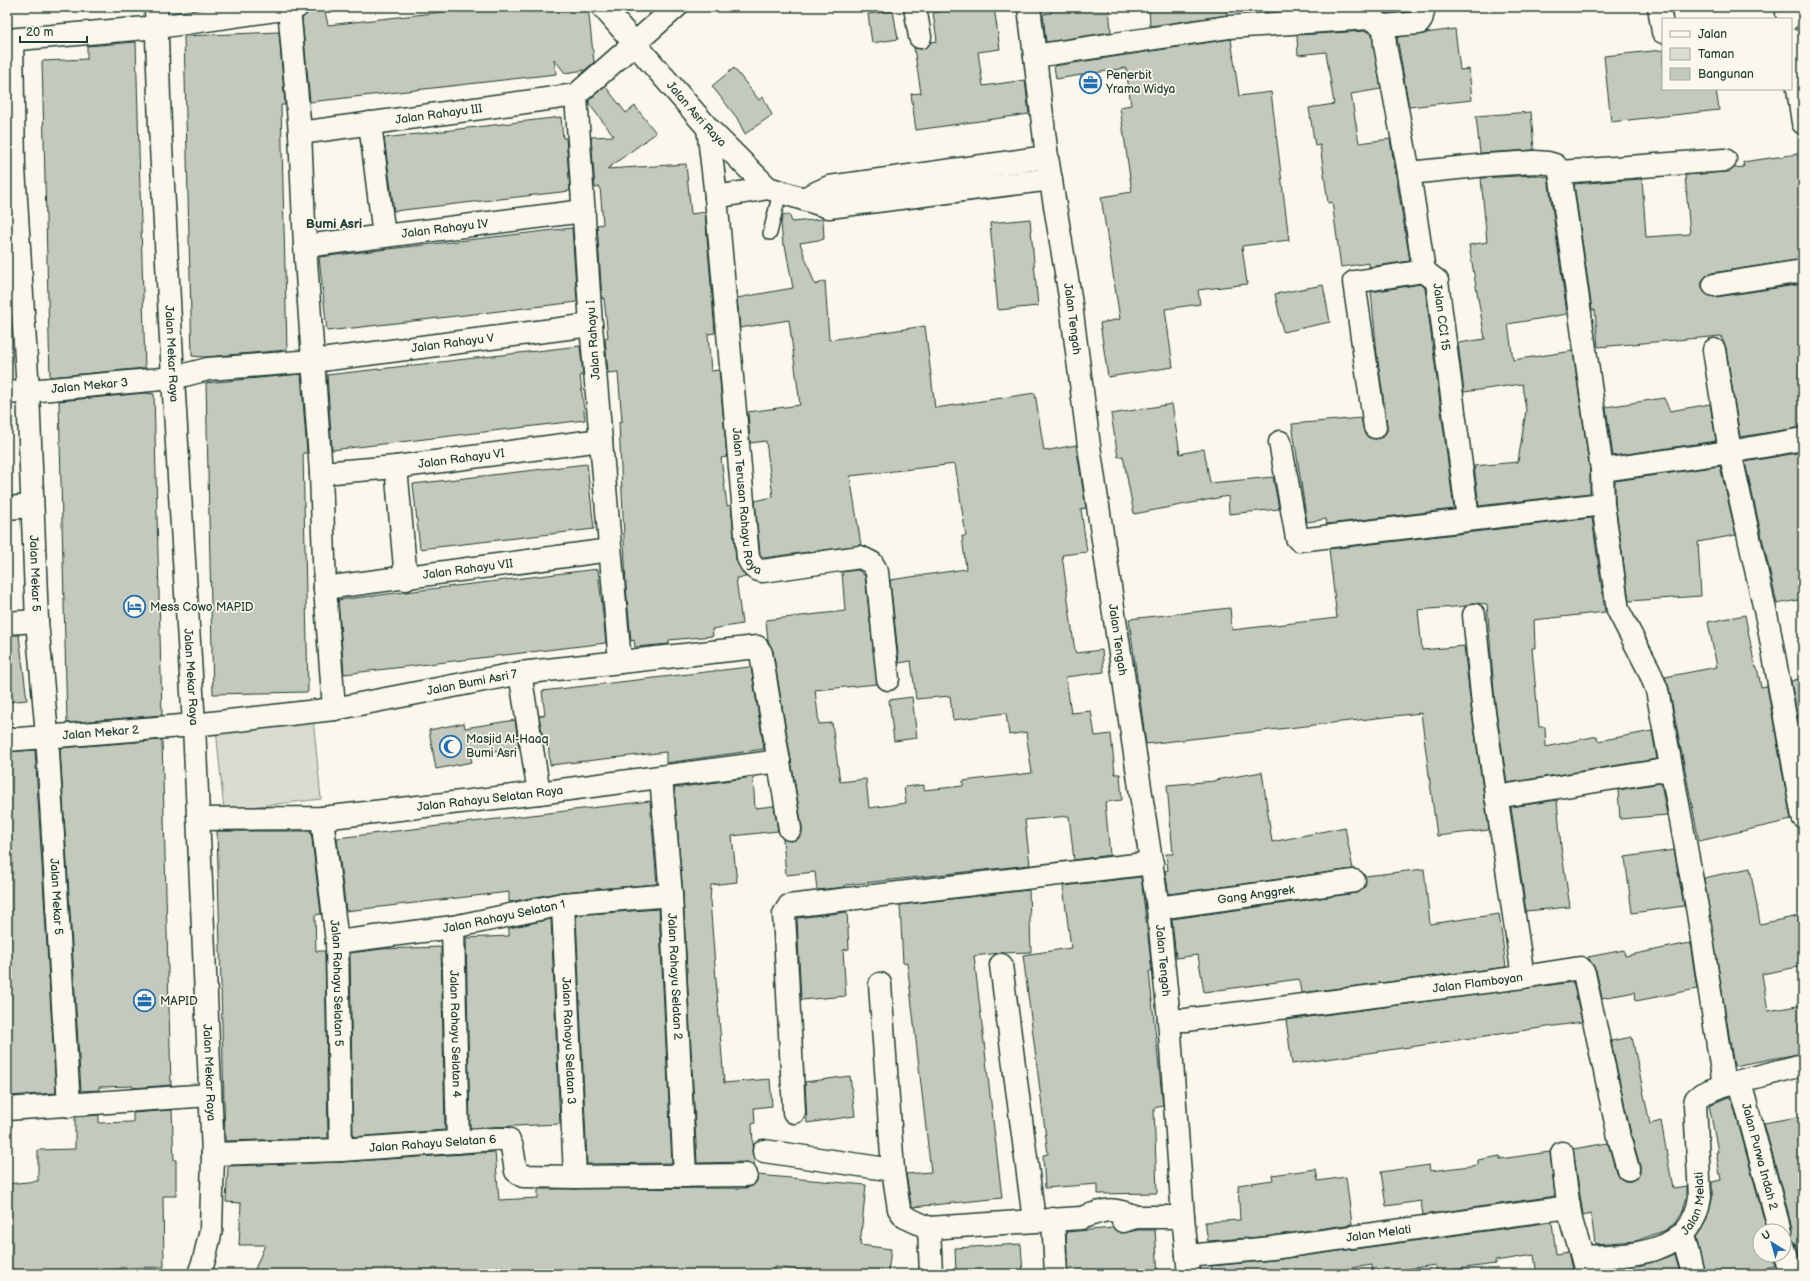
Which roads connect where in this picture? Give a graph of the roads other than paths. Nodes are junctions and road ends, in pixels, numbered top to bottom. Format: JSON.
{"nodes":[{"id":1,"x":293,"y":7,"type":"edge"},
{"id":2,"x":603,"y":7,"type":"edge"},
{"id":3,"x":676,"y":7,"type":"edge"},
{"id":4,"x":915,"y":7,"type":"edge"},
{"id":5,"x":1029,"y":7,"type":"edge"},
{"id":6,"x":1424,"y":7,"type":"edge"},
{"id":7,"x":1658,"y":7,"type":"edge"},
{"id":8,"x":1786,"y":7,"type":"edge"},
{"id":9,"x":157,"y":17,"type":"edge"},
{"id":10,"x":1788,"y":18,"type":"edge"},
{"id":11,"x":1384,"y":26,"type":"junction"},
{"id":12,"x":1662,"y":27,"type":"edge"},
{"id":13,"x":920,"y":37,"type":"dead end"},
{"id":14,"x":9,"y":40,"type":"edge"},
{"id":15,"x":633,"y":44,"type":"junction"},
{"id":16,"x":1792,"y":47,"type":"edge"},
{"id":17,"x":1035,"y":56,"type":"junction"},
{"id":18,"x":576,"y":95,"type":"junction"},
{"id":19,"x":370,"y":123,"type":"junction"},
{"id":20,"x":1803,"y":123,"type":"edge"},
{"id":21,"x":708,"y":128,"type":"junction"},
{"id":22,"x":300,"y":133,"type":"junction"},
{"id":23,"x":1047,"y":157,"type":"junction"},
{"id":24,"x":1726,"y":160,"type":"dead end"},
{"id":25,"x":10,"y":168,"type":"edge"},
{"id":26,"x":1560,"y":172,"type":"junction"},
{"id":27,"x":1409,"y":173,"type":"junction"},
{"id":28,"x":1051,"y":179,"type":"junction"},
{"id":29,"x":774,"y":190,"type":"junction"},
{"id":30,"x":716,"y":197,"type":"junction"},
{"id":31,"x":805,"y":198,"type":"junction"},
{"id":32,"x":584,"y":211,"type":"junction"},
{"id":33,"x":770,"y":232,"type":"dead end"},
{"id":34,"x":384,"y":236,"type":"junction"},
{"id":35,"x":305,"y":246,"type":"junction"},
{"id":36,"x":1424,"y":270,"type":"junction"},
{"id":37,"x":1803,"y":272,"type":"edge"},
{"id":38,"x":14,"y":283,"type":"edge"},
{"id":39,"x":1714,"y":285,"type":"dead end"},
{"id":40,"x":591,"y":325,"type":"junction"},
{"id":41,"x":1714,"y":350,"type":"dead end"},
{"id":42,"x":313,"y":361,"type":"junction"},
{"id":43,"x":173,"y":378,"type":"junction"},
{"id":44,"x":17,"y":392,"type":"edge"},
{"id":45,"x":1375,"y":427,"type":"dead end"},
{"id":46,"x":1803,"y":439,"type":"edge"},
{"id":47,"x":601,"y":440,"type":"junction"},
{"id":48,"x":1280,"y":442,"type":"dead end"},
{"id":49,"x":1730,"y":452,"type":"junction"},
{"id":50,"x":396,"y":467,"type":"junction"},
{"id":51,"x":1602,"y":470,"type":"junction"},
{"id":52,"x":321,"y":473,"type":"junction"},
{"id":53,"x":1603,"y":504,"type":"junction"},
{"id":54,"x":32,"y":506,"type":"junction"},
{"id":55,"x":7,"y":508,"type":"edge"},
{"id":56,"x":1468,"y":519,"type":"junction"},
{"id":57,"x":610,"y":550,"type":"junction"},
{"id":58,"x":406,"y":579,"type":"junction"},
{"id":59,"x":325,"y":588,"type":"junction"},
{"id":60,"x":1474,"y":615,"type":"dead end"},
{"id":61,"x":37,"y":621,"type":"junction"},
{"id":62,"x":7,"y":623,"type":"edge"},
{"id":63,"x":620,"y":662,"type":"junction"},
{"id":64,"x":520,"y":673,"type":"junction"},
{"id":65,"x":888,"y":679,"type":"dead end"},
{"id":66,"x":334,"y":709,"type":"junction"},
{"id":67,"x":194,"y":725,"type":"junction"},
{"id":68,"x":47,"y":736,"type":"junction"},
{"id":69,"x":7,"y":740,"type":"edge"},
{"id":70,"x":779,"y":761,"type":"junction"},
{"id":71,"x":1671,"y":769,"type":"junction"},
{"id":72,"x":661,"y":777,"type":"junction"},
{"id":73,"x":539,"y":793,"type":"junction"},
{"id":74,"x":1496,"y":797,"type":"junction"},
{"id":75,"x":322,"y":818,"type":"junction"},
{"id":76,"x":1803,"y":818,"type":"edge"},
{"id":77,"x":199,"y":819,"type":"junction"},
{"id":78,"x":790,"y":828,"type":"dead end"},
{"id":79,"x":1152,"y":863,"type":"junction"},
{"id":80,"x":1354,"y":881,"type":"dead end"},
{"id":81,"x":671,"y":895,"type":"junction"},
{"id":82,"x":562,"y":904,"type":"junction"},
{"id":83,"x":1158,"y":908,"type":"junction"},
{"id":84,"x":453,"y":927,"type":"junction"},
{"id":85,"x":337,"y":942,"type":"junction"},
{"id":86,"x":1001,"y":965,"type":"dead end"},
{"id":87,"x":1523,"y":977,"type":"junction"},
{"id":88,"x":880,"y":984,"type":"dead end"},
{"id":89,"x":1169,"y":1020,"type":"junction"},
{"id":90,"x":1803,"y":1065,"type":"edge"},
{"id":91,"x":1732,"y":1083,"type":"junction"},
{"id":92,"x":210,"y":1095,"type":"junction"},
{"id":93,"x":69,"y":1106,"type":"junction"},
{"id":94,"x":7,"y":1109,"type":"edge"},
{"id":95,"x":794,"y":1112,"type":"dead end"},
{"id":96,"x":458,"y":1142,"type":"junction"},
{"id":97,"x":341,"y":1150,"type":"junction"},
{"id":98,"x":764,"y":1151,"type":"dead end"},
{"id":99,"x":213,"y":1154,"type":"junction"},
{"id":100,"x":1562,"y":1154,"type":"dead end"},
{"id":101,"x":1628,"y":1169,"type":"dead end"},
{"id":102,"x":893,"y":1170,"type":"junction"},
{"id":103,"x":746,"y":1175,"type":"dead end"},
{"id":104,"x":685,"y":1176,"type":"junction"},
{"id":105,"x":575,"y":1177,"type":"junction"},
{"id":106,"x":1569,"y":1207,"type":"junction"},
{"id":107,"x":1183,"y":1217,"type":"junction"},
{"id":108,"x":1044,"y":1220,"type":"junction"},
{"id":109,"x":1777,"y":1223,"type":"edge"},
{"id":110,"x":929,"y":1228,"type":"junction"},
{"id":111,"x":1683,"y":1235,"type":"junction"},
{"id":112,"x":1788,"y":1263,"type":"edge"},
{"id":113,"x":1188,"y":1265,"type":"edge"},
{"id":114,"x":1585,"y":1265,"type":"edge"},
{"id":115,"x":199,"y":1274,"type":"edge"},
{"id":116,"x":931,"y":1274,"type":"edge"},
{"id":117,"x":1056,"y":1274,"type":"edge"},
{"id":118,"x":1693,"y":1274,"type":"edge"},
{"id":119,"x":1791,"y":1274,"type":"edge"}],
"edges":[{"from":1,"to":9,"type":"street"},
{"from":1,"to":22,"type":"street"},
{"from":2,"to":15,"type":"street","name":"Jalan Asri Raya"},
{"from":3,"to":15,"type":"street"},
{"from":4,"to":13,"type":"street"},
{"from":5,"to":17,"type":"street","name":"Jalan Tengah"},
{"from":6,"to":11,"type":"street"},
{"from":7,"to":12,"type":"street"},
{"from":8,"to":10,"type":"street"},
{"from":9,"to":14,"type":"street"},
{"from":9,"to":43,"type":"street","name":"Jalan Mekar Raya"},
{"from":11,"to":17,"type":"street"},
{"from":11,"to":27,"type":"street","name":"Jalan CCI 15"},
{"from":14,"to":25,"type":"street","name":"Jalan Mekar 5"},
{"from":15,"to":18,"type":"street"},
{"from":15,"to":21,"type":"street","name":"Jalan Asri Raya"},
{"from":16,"to":20,"type":"street"},
{"from":17,"to":23,"type":"street","name":"Jalan Tengah"},
{"from":18,"to":19,"type":"street","name":"Jalan Rahayu III"},
{"from":18,"to":32,"type":"street","name":"Jalan Rahayu I"},
{"from":19,"to":22,"type":"street","name":"Jalan Rahayu III"},
{"from":19,"to":34,"type":"street"},
{"from":21,"to":29,"type":"street","name":"Jalan Asri Raya"},
{"from":21,"to":30,"type":"street","name":"Jalan Terusan Rahayu Raya"},
{"from":22,"to":35,"type":"street"},
{"from":23,"to":28,"type":"street","name":"Jalan Tengah"},
{"from":23,"to":31,"type":"street"},
{"from":24,"to":26,"type":"street"},
{"from":25,"to":38,"type":"street","name":"Jalan Mekar 5"},
{"from":26,"to":27,"type":"street"},
{"from":26,"to":51,"type":"street","name":"Jalan Purwa Indah 2"},
{"from":27,"to":36,"type":"street","name":"Jalan CCI 15"},
{"from":28,"to":31,"type":"street"},
{"from":28,"to":79,"type":"street","name":"Jalan Tengah"},
{"from":29,"to":30,"type":"street"},
{"from":29,"to":31,"type":"street"},
{"from":29,"to":33,"type":"lane"},
{"from":30,"to":65,"type":"street","name":"Jalan Terusan Rahayu Raya"},
{"from":32,"to":34,"type":"street","name":"Jalan Rahayu IV"},
{"from":32,"to":40,"type":"street","name":"Jalan Rahayu I"},
{"from":34,"to":35,"type":"street","name":"Jalan Rahayu IV"},
{"from":35,"to":42,"type":"street"},
{"from":36,"to":45,"type":"street"},
{"from":36,"to":56,"type":"street","name":"Jalan CCI 15"},
{"from":37,"to":39,"type":"street"},
{"from":38,"to":44,"type":"street","name":"Jalan Mekar 5"},
{"from":40,"to":42,"type":"street","name":"Jalan Rahayu V"},
{"from":40,"to":47,"type":"street","name":"Jalan Rahayu I"},
{"from":41,"to":49,"type":"street"},
{"from":42,"to":43,"type":"street","name":"Jalan Rahayu V"},
{"from":42,"to":52,"type":"street"},
{"from":43,"to":44,"type":"street","name":"Jalan Mekar 3"},
{"from":43,"to":67,"type":"street","name":"Jalan Mekar Raya"},
{"from":44,"to":54,"type":"street","name":"Jalan Mekar 5"},
{"from":46,"to":49,"type":"street"},
{"from":47,"to":50,"type":"street","name":"Jalan Rahayu VI"},
{"from":47,"to":57,"type":"street","name":"Jalan Rahayu I"},
{"from":48,"to":56,"type":"street"},
{"from":49,"to":51,"type":"street"},
{"from":49,"to":76,"type":"street"},
{"from":50,"to":52,"type":"street","name":"Jalan Rahayu VI"},
{"from":50,"to":58,"type":"street"},
{"from":51,"to":53,"type":"street","name":"Jalan Purwa Indah 2"},
{"from":52,"to":59,"type":"street"},
{"from":53,"to":56,"type":"street"},
{"from":53,"to":71,"type":"street","name":"Jalan Purwa Indah 2"},
{"from":54,"to":55,"type":"street"},
{"from":54,"to":61,"type":"street","name":"Jalan Mekar 5"},
{"from":57,"to":58,"type":"street","name":"Jalan Rahayu VII"},
{"from":57,"to":63,"type":"street","name":"Jalan Rahayu I"},
{"from":58,"to":59,"type":"street","name":"Jalan Rahayu VII"},
{"from":59,"to":66,"type":"street"},
{"from":60,"to":74,"type":"street"},
{"from":61,"to":62,"type":"street"},
{"from":61,"to":68,"type":"street","name":"Jalan Mekar 5"},
{"from":63,"to":64,"type":"street","name":"Jalan Bumi Asri 7"},
{"from":63,"to":70,"type":"street","name":"Jalan Bumi Asri 7"},
{"from":64,"to":66,"type":"street","name":"Jalan Bumi Asri 7"},
{"from":64,"to":73,"type":"street"},
{"from":66,"to":67,"type":"street","name":"Jalan Bumi Asri 7"},
{"from":67,"to":68,"type":"street","name":"Jalan Mekar 2"},
{"from":67,"to":77,"type":"street","name":"Jalan Mekar Raya"},
{"from":68,"to":69,"type":"street","name":"Jalan Mekar 2"},
{"from":68,"to":93,"type":"street","name":"Jalan Mekar 5"},
{"from":70,"to":72,"type":"street","name":"Jalan Rahayu Selatan Raya"},
{"from":70,"to":78,"type":"street"},
{"from":71,"to":74,"type":"street"},
{"from":71,"to":91,"type":"street","name":"Jalan Purwa Indah 2"},
{"from":72,"to":73,"type":"street","name":"Jalan Rahayu Selatan Raya"},
{"from":72,"to":81,"type":"street","name":"Jalan Rahayu Selatan 2"},
{"from":73,"to":75,"type":"street","name":"Jalan Rahayu Selatan Raya"},
{"from":74,"to":87,"type":"street"},
{"from":75,"to":77,"type":"street","name":"Jalan Rahayu Selatan Raya"},
{"from":75,"to":85,"type":"street","name":"Jalan Rahayu Selatan 5"},
{"from":77,"to":92,"type":"street","name":"Jalan Mekar Raya"},
{"from":79,"to":83,"type":"street","name":"Jalan Tengah"},
{"from":79,"to":95,"type":"street"},
{"from":80,"to":83,"type":"street","name":"Gang Anggrek"},
{"from":81,"to":82,"type":"street","name":"Jalan Rahayu Selatan 1"},
{"from":81,"to":104,"type":"street","name":"Jalan Rahayu Selatan 2"},
{"from":82,"to":84,"type":"street","name":"Jalan Rahayu Selatan 1"},
{"from":82,"to":105,"type":"street","name":"Jalan Rahayu Selatan 3"},
{"from":83,"to":89,"type":"street","name":"Jalan Tengah"},
{"from":84,"to":85,"type":"street","name":"Jalan Rahayu Selatan 1"},
{"from":84,"to":96,"type":"street","name":"Jalan Rahayu Selatan 4"},
{"from":85,"to":97,"type":"street","name":"Jalan Rahayu Selatan 5"},
{"from":86,"to":108,"type":"street"},
{"from":87,"to":89,"type":"street","name":"Jalan Flamboyan"},
{"from":87,"to":101,"type":"street","name":"Jalan Flamboyan"},
{"from":88,"to":102,"type":"street"},
{"from":89,"to":107,"type":"street","name":"Jalan Tengah"},
{"from":90,"to":91,"type":"street"},
{"from":91,"to":109,"type":"street","name":"Jalan Purwa Indah 2"},
{"from":91,"to":111,"type":"street","name":"Jalan Melati"},
{"from":92,"to":93,"type":"street"},
{"from":92,"to":99,"type":"street","name":"Jalan Mekar Raya"},
{"from":93,"to":94,"type":"street"},
{"from":96,"to":97,"type":"street","name":"Jalan Rahayu Selatan 6"},
{"from":96,"to":105,"type":"street","name":"Jalan Rahayu Selatan 6"},
{"from":97,"to":99,"type":"street","name":"Jalan Rahayu Selatan 6"},
{"from":98,"to":102,"type":"street"},
{"from":99,"to":115,"type":"street","name":"Jalan Mekar Raya"},
{"from":100,"to":106,"type":"street","name":"Jalan Melati"},
{"from":102,"to":110,"type":"street"},
{"from":103,"to":104,"type":"street","name":"Jalan Rahayu Selatan 6"},
{"from":104,"to":105,"type":"street","name":"Jalan Rahayu Selatan 6"},
{"from":106,"to":113,"type":"street","name":"Jalan Melati"},
{"from":106,"to":114,"type":"street","name":"Jalan Melati"},
{"from":107,"to":108,"type":"street"},
{"from":107,"to":113,"type":"street","name":"Jalan Tengah"},
{"from":108,"to":110,"type":"street"},
{"from":108,"to":117,"type":"street"},
{"from":110,"to":116,"type":"street"},
{"from":111,"to":114,"type":"street","name":"Jalan Melati"},
{"from":111,"to":118,"type":"street"},
{"from":112,"to":119,"type":"street"}]}
